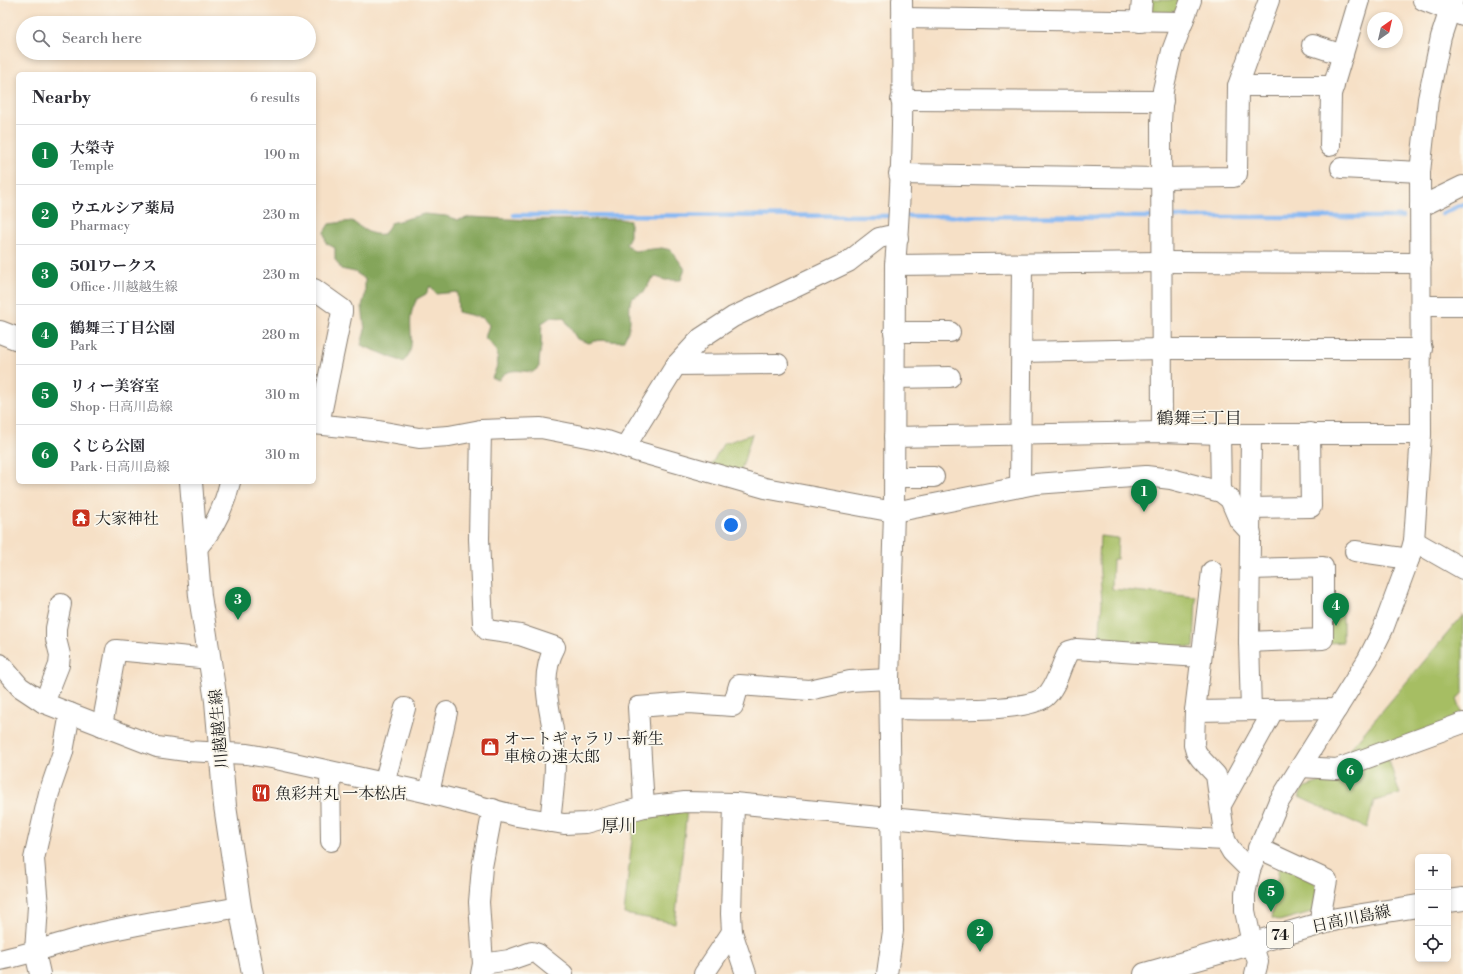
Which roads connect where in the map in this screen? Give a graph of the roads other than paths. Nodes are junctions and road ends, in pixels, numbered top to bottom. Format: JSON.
{"nodes":[{"id":1,"x":1142,"y":0,"type":"edge"},
{"id":2,"x":1191,"y":0,"type":"edge"},
{"id":3,"x":1269,"y":0,"type":"edge"},
{"id":4,"x":1359,"y":0,"type":"edge"},
{"id":5,"x":1423,"y":0,"type":"edge"},
{"id":6,"x":902,"y":9,"type":"edge"},
{"id":7,"x":1455,"y":9,"type":"edge"},
{"id":8,"x":1140,"y":22,"type":"junction"},
{"id":9,"x":1183,"y":22,"type":"junction"},
{"id":10,"x":1312,"y":45,"type":"dead end"},
{"id":11,"x":1343,"y":55,"type":"junction"},
{"id":12,"x":1238,"y":86,"type":"junction"},
{"id":13,"x":1334,"y":86,"type":"junction"},
{"id":14,"x":902,"y":100,"type":"junction"},
{"id":15,"x":1163,"y":101,"type":"junction"},
{"id":16,"x":1330,"y":146,"type":"dead end"},
{"id":17,"x":1341,"y":168,"type":"dead end"},
{"id":18,"x":1420,"y":172,"type":"junction"},
{"id":19,"x":900,"y":174,"type":"junction"},
{"id":20,"x":1160,"y":178,"type":"junction"},
{"id":21,"x":1463,"y":186,"type":"edge"},
{"id":22,"x":1420,"y":207,"type":"junction"},
{"id":23,"x":898,"y":238,"type":"junction"},
{"id":24,"x":1162,"y":262,"type":"junction"},
{"id":25,"x":1422,"y":263,"type":"junction"},
{"id":26,"x":1022,"y":264,"type":"junction"},
{"id":27,"x":895,"y":265,"type":"junction"},
{"id":28,"x":316,"y":290,"type":"edge"},
{"id":29,"x":1422,"y":306,"type":"junction"},
{"id":30,"x":1463,"y":306,"type":"edge"},
{"id":31,"x":0,"y":332,"type":"edge"},
{"id":32,"x":894,"y":332,"type":"junction"},
{"id":33,"x":950,"y":332,"type":"dead end"},
{"id":34,"x":16,"y":338,"type":"edge"},
{"id":35,"x":1162,"y":349,"type":"junction"},
{"id":36,"x":1422,"y":349,"type":"junction"},
{"id":37,"x":1022,"y":352,"type":"junction"},
{"id":38,"x":778,"y":364,"type":"dead end"},
{"id":39,"x":676,"y":365,"type":"junction"},
{"id":40,"x":950,"y":377,"type":"dead end"},
{"id":41,"x":894,"y":378,"type":"junction"},
{"id":42,"x":316,"y":424,"type":"edge"},
{"id":43,"x":481,"y":430,"type":"junction"},
{"id":44,"x":1162,"y":432,"type":"junction"},
{"id":45,"x":1310,"y":433,"type":"junction"},
{"id":46,"x":1220,"y":434,"type":"junction"},
{"id":47,"x":1251,"y":434,"type":"junction"},
{"id":48,"x":1421,"y":434,"type":"junction"},
{"id":49,"x":1020,"y":435,"type":"junction"},
{"id":50,"x":894,"y":436,"type":"junction"},
{"id":51,"x":625,"y":447,"type":"junction"},
{"id":52,"x":894,"y":477,"type":"junction"},
{"id":53,"x":934,"y":477,"type":"dead end"},
{"id":54,"x":191,"y":484,"type":"edge"},
{"id":55,"x":230,"y":484,"type":"edge"},
{"id":56,"x":1020,"y":487,"type":"junction"},
{"id":57,"x":1220,"y":492,"type":"junction"},
{"id":58,"x":1251,"y":508,"type":"junction"},
{"id":59,"x":894,"y":512,"type":"junction"},
{"id":60,"x":1251,"y":533,"type":"junction"},
{"id":61,"x":197,"y":548,"type":"junction"},
{"id":62,"x":1411,"y":550,"type":"junction"},
{"id":63,"x":1354,"y":551,"type":"dead end"},
{"id":64,"x":1250,"y":569,"type":"junction"},
{"id":65,"x":1463,"y":569,"type":"edge"},
{"id":66,"x":1212,"y":571,"type":"dead end"},
{"id":67,"x":61,"y":604,"type":"dead end"},
{"id":68,"x":1249,"y":642,"type":"junction"},
{"id":69,"x":1200,"y":657,"type":"junction"},
{"id":70,"x":210,"y":659,"type":"junction"},
{"id":71,"x":0,"y":664,"type":"edge"},
{"id":72,"x":889,"y":679,"type":"junction"},
{"id":73,"x":44,"y":703,"type":"junction"},
{"id":74,"x":405,"y":708,"type":"dead end"},
{"id":75,"x":890,"y":709,"type":"junction"},
{"id":76,"x":1337,"y":709,"type":"junction"},
{"id":77,"x":1251,"y":710,"type":"junction"},
{"id":78,"x":1195,"y":711,"type":"junction"},
{"id":79,"x":1273,"y":711,"type":"junction"},
{"id":80,"x":447,"y":712,"type":"dead end"},
{"id":81,"x":70,"y":713,"type":"junction"},
{"id":82,"x":1463,"y":723,"type":"edge"},
{"id":83,"x":102,"y":726,"type":"junction"},
{"id":84,"x":221,"y":753,"type":"junction"},
{"id":85,"x":1300,"y":767,"type":"junction"},
{"id":86,"x":330,"y":772,"type":"junction"},
{"id":87,"x":384,"y":783,"type":"junction"},
{"id":88,"x":429,"y":793,"type":"junction"},
{"id":89,"x":734,"y":804,"type":"junction"},
{"id":90,"x":1221,"y":804,"type":"junction"},
{"id":91,"x":644,"y":807,"type":"junction"},
{"id":92,"x":493,"y":809,"type":"junction"},
{"id":93,"x":891,"y":818,"type":"junction"},
{"id":94,"x":550,"y":822,"type":"junction"},
{"id":95,"x":1225,"y":840,"type":"junction"},
{"id":96,"x":331,"y":841,"type":"dead end"},
{"id":97,"x":1258,"y":848,"type":"junction"},
{"id":98,"x":1250,"y":870,"type":"junction"},
{"id":99,"x":1463,"y":899,"type":"edge"},
{"id":100,"x":1451,"y":901,"type":"edge"},
{"id":101,"x":240,"y":906,"type":"junction"},
{"id":102,"x":1415,"y":906,"type":"edge"},
{"id":103,"x":1319,"y":924,"type":"junction"},
{"id":104,"x":732,"y":932,"type":"junction"},
{"id":105,"x":35,"y":952,"type":"junction"},
{"id":106,"x":0,"y":960,"type":"edge"},
{"id":107,"x":1257,"y":963,"type":"edge"},
{"id":108,"x":482,"y":969,"type":"edge"},
{"id":109,"x":40,"y":974,"type":"edge"},
{"id":110,"x":252,"y":974,"type":"edge"},
{"id":111,"x":562,"y":974,"type":"edge"},
{"id":112,"x":704,"y":974,"type":"edge"},
{"id":113,"x":746,"y":974,"type":"edge"},
{"id":114,"x":887,"y":974,"type":"edge"},
{"id":115,"x":1145,"y":974,"type":"edge"}],
"edges":[{"from":1,"to":8,"type":"street"},
{"from":2,"to":9,"type":"street"},
{"from":3,"to":12,"type":"street"},
{"from":4,"to":11,"type":"street"},
{"from":5,"to":7,"type":"street"},
{"from":6,"to":8,"type":"street"},
{"from":6,"to":14,"type":"street"},
{"from":7,"to":18,"type":"street"},
{"from":8,"to":9,"type":"street"},
{"from":9,"to":15,"type":"street"},
{"from":10,"to":11,"type":"street"},
{"from":11,"to":13,"type":"street"},
{"from":12,"to":13,"type":"street"},
{"from":12,"to":20,"type":"street"},
{"from":13,"to":16,"type":"street"},
{"from":14,"to":15,"type":"street"},
{"from":14,"to":19,"type":"street"},
{"from":15,"to":20,"type":"street"},
{"from":17,"to":18,"type":"street"},
{"from":18,"to":22,"type":"street"},
{"from":19,"to":20,"type":"street"},
{"from":19,"to":23,"type":"street"},
{"from":20,"to":24,"type":"street"},
{"from":21,"to":22,"type":"street"},
{"from":22,"to":25,"type":"street"},
{"from":23,"to":27,"type":"street"},
{"from":23,"to":39,"type":"street"},
{"from":24,"to":25,"type":"street"},
{"from":24,"to":26,"type":"street"},
{"from":24,"to":35,"type":"street"},
{"from":25,"to":29,"type":"street"},
{"from":26,"to":27,"type":"street"},
{"from":26,"to":37,"type":"street"},
{"from":27,"to":32,"type":"street"},
{"from":28,"to":42,"type":"street"},
{"from":29,"to":30,"type":"street"},
{"from":29,"to":36,"type":"street"},
{"from":31,"to":34,"type":"main road"},
{"from":32,"to":33,"type":"street"},
{"from":32,"to":41,"type":"street"},
{"from":35,"to":36,"type":"street"},
{"from":35,"to":37,"type":"street"},
{"from":35,"to":44,"type":"street"},
{"from":36,"to":48,"type":"street"},
{"from":37,"to":49,"type":"street"},
{"from":38,"to":39,"type":"street"},
{"from":39,"to":51,"type":"street"},
{"from":40,"to":41,"type":"street"},
{"from":41,"to":50,"type":"street"},
{"from":42,"to":43,"type":"street"},
{"from":43,"to":51,"type":"street"},
{"from":43,"to":94,"type":"street"},
{"from":44,"to":46,"type":"street"},
{"from":44,"to":49,"type":"street"},
{"from":45,"to":47,"type":"street"},
{"from":45,"to":48,"type":"street"},
{"from":45,"to":58,"type":"street"},
{"from":46,"to":47,"type":"street"},
{"from":46,"to":57,"type":"street"},
{"from":47,"to":58,"type":"street"},
{"from":48,"to":62,"type":"street"},
{"from":49,"to":50,"type":"street"},
{"from":49,"to":56,"type":"street"},
{"from":50,"to":52,"type":"street"},
{"from":51,"to":59,"type":"street"},
{"from":52,"to":53,"type":"street"},
{"from":52,"to":59,"type":"street"},
{"from":54,"to":61,"type":"main road","name":"川越越生線"},
{"from":55,"to":61,"type":"street"},
{"from":56,"to":57,"type":"street"},
{"from":56,"to":59,"type":"street"},
{"from":57,"to":60,"type":"street"},
{"from":58,"to":60,"type":"street"},
{"from":59,"to":72,"type":"street"},
{"from":60,"to":64,"type":"street"},
{"from":61,"to":70,"type":"main road","name":"川越越生線"},
{"from":62,"to":63,"type":"street"},
{"from":62,"to":65,"type":"street"},
{"from":62,"to":76,"type":"street"},
{"from":64,"to":68,"type":"street"},
{"from":64,"to":68,"type":"street"},
{"from":66,"to":69,"type":"street"},
{"from":67,"to":73,"type":"street"},
{"from":68,"to":77,"type":"street"},
{"from":69,"to":75,"type":"street"},
{"from":69,"to":78,"type":"street"},
{"from":70,"to":83,"type":"street"},
{"from":70,"to":84,"type":"main road","name":"川越越生線"},
{"from":71,"to":73,"type":"street"},
{"from":72,"to":75,"type":"street"},
{"from":72,"to":91,"type":"street"},
{"from":73,"to":81,"type":"street"},
{"from":74,"to":87,"type":"street"},
{"from":75,"to":93,"type":"street"},
{"from":76,"to":79,"type":"street"},
{"from":76,"to":85,"type":"street"},
{"from":77,"to":78,"type":"street"},
{"from":77,"to":79,"type":"street"},
{"from":78,"to":90,"type":"street"},
{"from":79,"to":90,"type":"street"},
{"from":80,"to":88,"type":"street"},
{"from":81,"to":83,"type":"street"},
{"from":81,"to":105,"type":"street"},
{"from":82,"to":85,"type":"street"},
{"from":83,"to":84,"type":"street"},
{"from":84,"to":86,"type":"street"},
{"from":84,"to":101,"type":"main road","name":"川越越生線"},
{"from":85,"to":97,"type":"street"},
{"from":86,"to":87,"type":"street"},
{"from":86,"to":96,"type":"street"},
{"from":87,"to":88,"type":"street"},
{"from":88,"to":92,"type":"street"},
{"from":89,"to":91,"type":"street"},
{"from":89,"to":93,"type":"street"},
{"from":89,"to":104,"type":"street"},
{"from":90,"to":95,"type":"street"},
{"from":91,"to":94,"type":"street"},
{"from":92,"to":94,"type":"street"},
{"from":92,"to":108,"type":"street"},
{"from":93,"to":95,"type":"street"},
{"from":93,"to":114,"type":"street"},
{"from":95,"to":98,"type":"street"},
{"from":97,"to":98,"type":"street"},
{"from":97,"to":103,"type":"street"},
{"from":98,"to":107,"type":"street"},
{"from":99,"to":100,"type":"main road"},
{"from":101,"to":105,"type":"street"},
{"from":101,"to":110,"type":"main road","name":"川越越生線"},
{"from":102,"to":103,"type":"main road","name":"日高川島線","number":"74"},
{"from":103,"to":107,"type":"main road","name":"日高川島線","number":"74"},
{"from":104,"to":112,"type":"street"},
{"from":104,"to":113,"type":"street"},
{"from":105,"to":106,"type":"street"},
{"from":105,"to":109,"type":"street"},
{"from":107,"to":115,"type":"main road","name":"日高川島線","number":"74"},
{"from":108,"to":111,"type":"street"}]}
